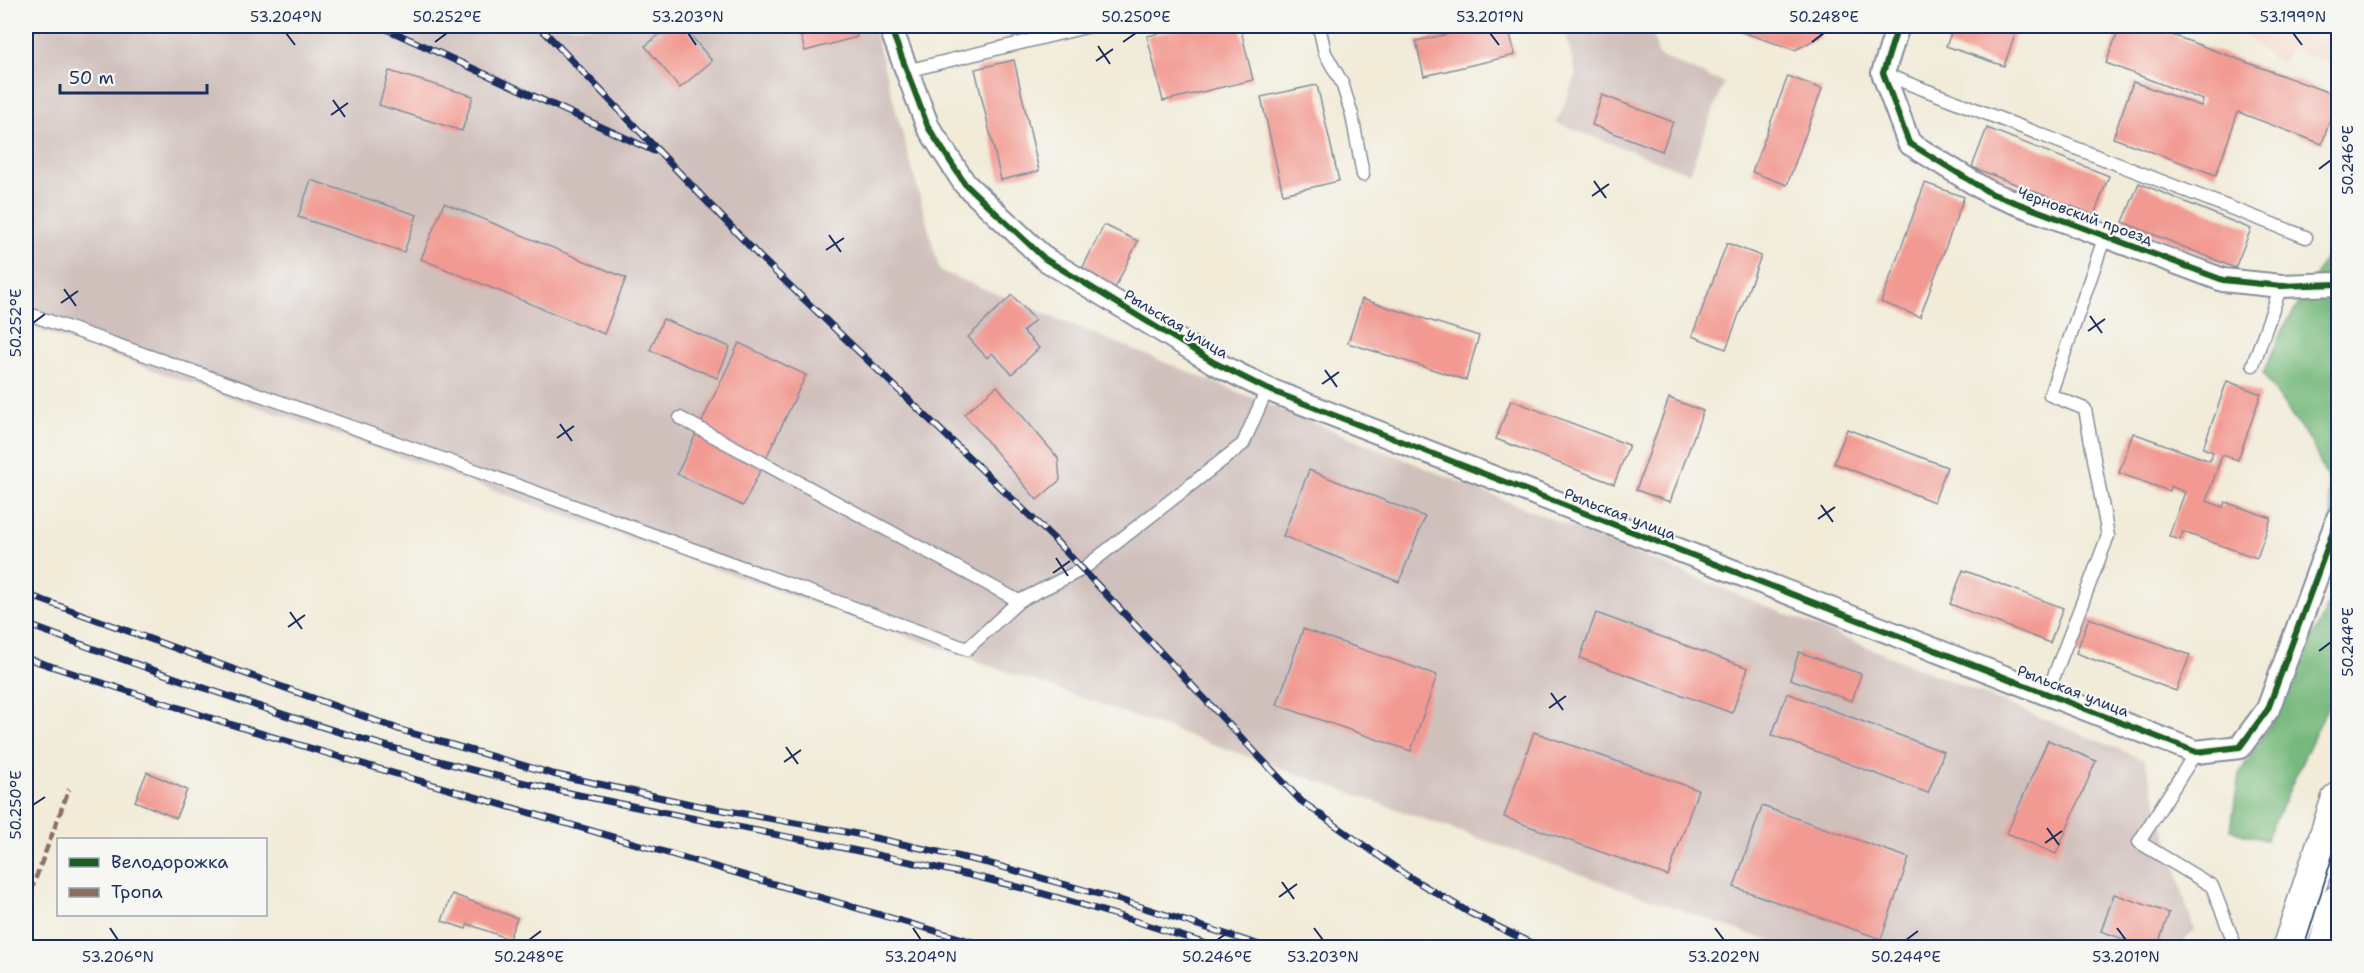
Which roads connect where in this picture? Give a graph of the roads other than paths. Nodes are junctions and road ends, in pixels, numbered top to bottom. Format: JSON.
{"nodes":[{"id":1,"x":890,"y":26,"type":"edge"},
{"id":2,"x":1090,"y":26,"type":"edge"},
{"id":3,"x":1319,"y":26,"type":"edge"},
{"id":4,"x":1898,"y":26,"type":"edge"},
{"id":5,"x":906,"y":71,"type":"junction"},
{"id":6,"x":1883,"y":73,"type":"junction"},
{"id":7,"x":1363,"y":175,"type":"dead end"},
{"id":8,"x":2105,"y":236,"type":"junction"},
{"id":9,"x":2306,"y":237,"type":"dead end"},
{"id":10,"x":2338,"y":284,"type":"edge"},
{"id":11,"x":2281,"y":286,"type":"junction"},
{"id":12,"x":26,"y":313,"type":"edge"},
{"id":13,"x":2253,"y":365,"type":"dead end"},
{"id":14,"x":1267,"y":389,"type":"junction"},
{"id":15,"x":680,"y":418,"type":"dead end"},
{"id":16,"x":2338,"y":518,"type":"edge"},
{"id":17,"x":1020,"y":601,"type":"junction"},
{"id":18,"x":2047,"y":694,"type":"junction"},
{"id":19,"x":2196,"y":752,"type":"junction"},
{"id":20,"x":2338,"y":800,"type":"edge"},
{"id":21,"x":2338,"y":902,"type":"edge"},
{"id":22,"x":2242,"y":948,"type":"edge"},
{"id":23,"x":2289,"y":948,"type":"edge"},
{"id":24,"x":2325,"y":948,"type":"edge"}],
"edges":[{"from":1,"to":5,"type":"street","name":"Рыльская улица"},
{"from":2,"to":5,"type":"lane"},
{"from":3,"to":7,"type":"lane"},
{"from":4,"to":6,"type":"street"},
{"from":5,"to":14,"type":"street","name":"Рыльская улица"},
{"from":6,"to":8,"type":"street","name":"Черновский проезд"},
{"from":6,"to":9,"type":"lane"},
{"from":8,"to":11,"type":"street","name":"Черновский проезд"},
{"from":8,"to":18,"type":"lane"},
{"from":10,"to":11,"type":"street","name":"Черновский проезд"},
{"from":11,"to":13,"type":"lane"},
{"from":12,"to":17,"type":"lane"},
{"from":14,"to":17,"type":"lane"},
{"from":14,"to":18,"type":"street","name":"Рыльская улица"},
{"from":15,"to":17,"type":"lane"},
{"from":16,"to":19,"type":"street","name":"Рыльская улица"},
{"from":18,"to":19,"type":"street","name":"Рыльская улица"},
{"from":19,"to":22,"type":"lane"},
{"from":20,"to":23,"type":"main road"},
{"from":21,"to":24,"type":"main road"}]}
